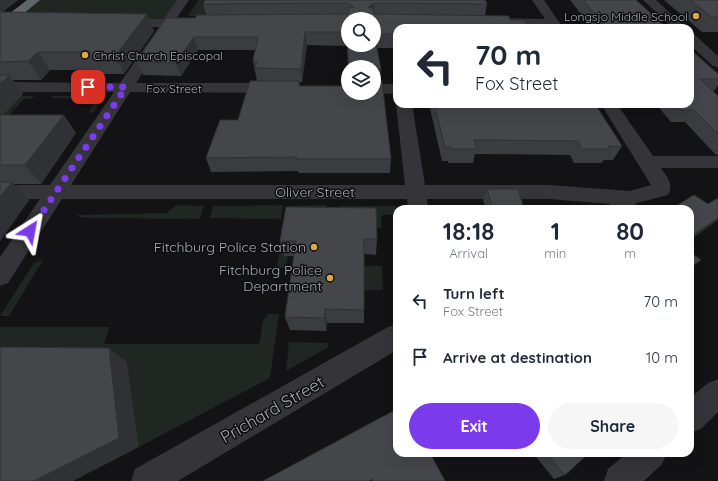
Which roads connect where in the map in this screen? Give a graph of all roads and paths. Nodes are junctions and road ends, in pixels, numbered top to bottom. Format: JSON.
{"nodes":[{"id":1,"x":34,"y":0,"type":"edge"},
{"id":2,"x":183,"y":0,"type":"edge"},
{"id":3,"x":538,"y":0,"type":"edge"},
{"id":4,"x":649,"y":0,"type":"edge"},
{"id":5,"x":488,"y":22,"type":"edge"},
{"id":6,"x":23,"y":23,"type":"edge"},
{"id":7,"x":110,"y":23,"type":"edge"},
{"id":8,"x":168,"y":23,"type":"junction"},
{"id":9,"x":203,"y":23,"type":"edge"},
{"id":10,"x":533,"y":24,"type":"edge"},
{"id":11,"x":554,"y":24,"type":"edge"},
{"id":12,"x":676,"y":24,"type":"edge"},
{"id":13,"x":2,"y":25,"type":"edge"},
{"id":14,"x":694,"y":42,"type":"edge"},
{"id":15,"x":718,"y":63,"type":"edge"},
{"id":16,"x":0,"y":87,"type":"edge"},
{"id":17,"x":126,"y":87,"type":"junction"},
{"id":18,"x":294,"y":88,"type":"edge"},
{"id":19,"x":381,"y":89,"type":"edge"},
{"id":20,"x":393,"y":89,"type":"edge"},
{"id":21,"x":405,"y":108,"type":"edge"},
{"id":22,"x":612,"y":108,"type":"edge"},
{"id":23,"x":648,"y":162,"type":"junction"},
{"id":24,"x":718,"y":162,"type":"edge"},
{"id":25,"x":0,"y":192,"type":"edge"},
{"id":26,"x":55,"y":193,"type":"junction"},
{"id":27,"x":417,"y":200,"type":"edge"},
{"id":28,"x":623,"y":204,"type":"edge"},
{"id":29,"x":0,"y":276,"type":"edge"},
{"id":30,"x":393,"y":338,"type":"edge"},
{"id":31,"x":718,"y":394,"type":"edge"},
{"id":32,"x":694,"y":415,"type":"edge"},
{"id":33,"x":647,"y":457,"type":"edge"},
{"id":34,"x":147,"y":481,"type":"edge"},
{"id":35,"x":620,"y":481,"type":"edge"}],
"edges":[{"from":1,"to":13,"type":"highway"},
{"from":2,"to":8,"type":"street"},
{"from":3,"to":11,"type":"street"},
{"from":4,"to":12,"type":"street"},
{"from":5,"to":10,"type":"street"},
{"from":6,"to":13,"type":"street"},
{"from":7,"to":8,"type":"street"},
{"from":8,"to":9,"type":"street"},
{"from":8,"to":17,"type":"street"},
{"from":14,"to":15,"type":"street"},
{"from":16,"to":17,"type":"street","name":"Fox Street"},
{"from":17,"to":18,"type":"street","name":"Fox Street"},
{"from":17,"to":26,"type":"street"},
{"from":19,"to":20,"type":"street"},
{"from":21,"to":27,"type":"street"},
{"from":22,"to":23,"type":"street"},
{"from":23,"to":24,"type":"street"},
{"from":23,"to":28,"type":"street"},
{"from":25,"to":26,"type":"street","name":"Oliver Street"},
{"from":26,"to":27,"type":"street","name":"Oliver Street"},
{"from":26,"to":29,"type":"street"},
{"from":27,"to":28,"type":"street","name":"Oliver Street"},
{"from":30,"to":34,"type":"street","name":"Prichard Street"},
{"from":31,"to":32,"type":"street"},
{"from":33,"to":35,"type":"street"}]}
